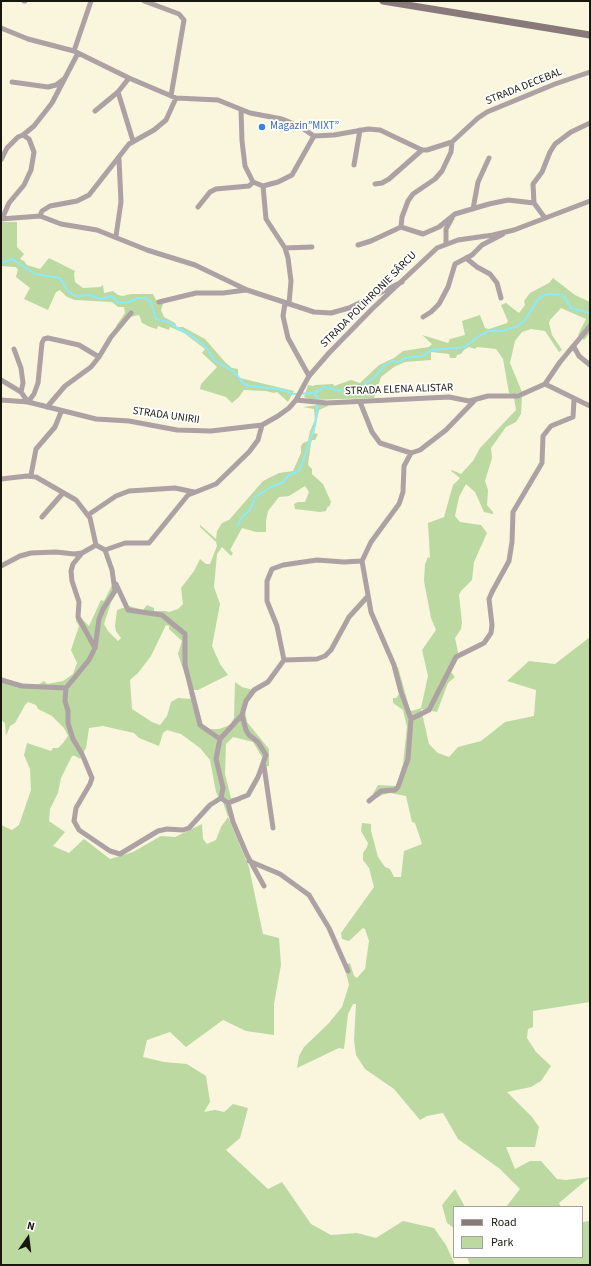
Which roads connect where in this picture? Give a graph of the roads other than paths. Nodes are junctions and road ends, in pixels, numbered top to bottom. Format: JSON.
{"nodes":[{"id":1,"x":91,"y":1,"type":"edge"},
{"id":2,"x":144,"y":1,"type":"edge"},
{"id":3,"x":382,"y":1,"type":"edge"},
{"id":4,"x":409,"y":3,"type":"edge"},
{"id":5,"x":1,"y":28,"type":"edge"},
{"id":6,"x":590,"y":35,"type":"edge"},
{"id":7,"x":76,"y":52,"type":"junction"},
{"id":8,"x":590,"y":72,"type":"edge"},
{"id":9,"x":65,"y":78,"type":"junction"},
{"id":10,"x":129,"y":78,"type":"junction"},
{"id":11,"x":12,"y":82,"type":"dead end"},
{"id":12,"x":118,"y":92,"type":"junction"},
{"id":13,"x":171,"y":96,"type":"junction"},
{"id":14,"x":176,"y":98,"type":"junction"},
{"id":15,"x":241,"y":110,"type":"junction"},
{"id":16,"x":95,"y":111,"type":"dead end"},
{"id":17,"x":590,"y":123,"type":"edge"},
{"id":18,"x":360,"y":130,"type":"junction"},
{"id":19,"x":23,"y":135,"type":"junction"},
{"id":20,"x":314,"y":136,"type":"junction"},
{"id":21,"x":133,"y":141,"type":"junction"},
{"id":22,"x":452,"y":142,"type":"junction"},
{"id":23,"x":422,"y":150,"type":"junction"},
{"id":24,"x":489,"y":158,"type":"dead end"},
{"id":25,"x":118,"y":159,"type":"junction"},
{"id":26,"x":1,"y":160,"type":"edge"},
{"id":27,"x":354,"y":165,"type":"dead end"},
{"id":28,"x":253,"y":182,"type":"junction"},
{"id":29,"x":375,"y":184,"type":"dead end"},
{"id":30,"x":263,"y":186,"type":"junction"},
{"id":31,"x":590,"y":201,"type":"edge"},
{"id":32,"x":534,"y":203,"type":"junction"},
{"id":33,"x":198,"y":207,"type":"dead end"},
{"id":34,"x":473,"y":208,"type":"junction"},
{"id":35,"x":455,"y":214,"type":"junction"},
{"id":36,"x":40,"y":216,"type":"junction"},
{"id":37,"x":545,"y":218,"type":"junction"},
{"id":38,"x":1,"y":219,"type":"edge"},
{"id":39,"x":401,"y":227,"type":"junction"},
{"id":40,"x":506,"y":232,"type":"junction"},
{"id":41,"x":116,"y":236,"type":"junction"},
{"id":42,"x":446,"y":243,"type":"junction"},
{"id":43,"x":358,"y":245,"type":"dead end"},
{"id":44,"x":312,"y":247,"type":"dead end"},
{"id":45,"x":285,"y":248,"type":"junction"},
{"id":46,"x":466,"y":258,"type":"junction"},
{"id":47,"x":402,"y":282,"type":"junction"},
{"id":48,"x":247,"y":290,"type":"junction"},
{"id":49,"x":501,"y":298,"type":"dead end"},
{"id":50,"x":159,"y":302,"type":"dead end"},
{"id":51,"x":287,"y":304,"type":"junction"},
{"id":52,"x":131,"y":313,"type":"dead end"},
{"id":53,"x":423,"y":317,"type":"dead end"},
{"id":54,"x":590,"y":326,"type":"edge"},
{"id":55,"x":574,"y":347,"type":"junction"},
{"id":56,"x":14,"y":349,"type":"dead end"},
{"id":57,"x":99,"y":357,"type":"junction"},
{"id":58,"x":590,"y":366,"type":"edge"},
{"id":59,"x":309,"y":376,"type":"junction"},
{"id":60,"x":1,"y":380,"type":"edge"},
{"id":61,"x":545,"y":384,"type":"junction"},
{"id":62,"x":21,"y":392,"type":"junction"},
{"id":63,"x":1,"y":400,"type":"edge"},
{"id":64,"x":296,"y":400,"type":"junction"},
{"id":65,"x":475,"y":400,"type":"junction"},
{"id":66,"x":574,"y":400,"type":"junction"},
{"id":67,"x":28,"y":402,"type":"junction"},
{"id":68,"x":360,"y":402,"type":"junction"},
{"id":69,"x":590,"y":406,"type":"edge"},
{"id":70,"x":47,"y":407,"type":"junction"},
{"id":71,"x":61,"y":412,"type":"junction"},
{"id":72,"x":262,"y":425,"type":"junction"},
{"id":73,"x":411,"y":453,"type":"junction"},
{"id":74,"x":31,"y":475,"type":"junction"},
{"id":75,"x":1,"y":479,"type":"edge"},
{"id":76,"x":194,"y":492,"type":"junction"},
{"id":77,"x":63,"y":493,"type":"junction"},
{"id":78,"x":88,"y":515,"type":"junction"},
{"id":79,"x":42,"y":517,"type":"dead end"},
{"id":80,"x":96,"y":545,"type":"junction"},
{"id":81,"x":105,"y":550,"type":"junction"},
{"id":82,"x":82,"y":553,"type":"junction"},
{"id":83,"x":362,"y":561,"type":"junction"},
{"id":84,"x":1,"y":566,"type":"edge"},
{"id":85,"x":115,"y":581,"type":"junction"},
{"id":86,"x":368,"y":596,"type":"junction"},
{"id":87,"x":94,"y":648,"type":"junction"},
{"id":88,"x":284,"y":660,"type":"junction"},
{"id":89,"x":1,"y":680,"type":"edge"},
{"id":90,"x":66,"y":688,"type":"junction"},
{"id":91,"x":242,"y":715,"type":"junction"},
{"id":92,"x":411,"y":719,"type":"junction"},
{"id":93,"x":220,"y":739,"type":"junction"},
{"id":94,"x":264,"y":763,"type":"junction"},
{"id":95,"x":221,"y":797,"type":"junction"},
{"id":96,"x":369,"y":801,"type":"dead end"},
{"id":97,"x":228,"y":803,"type":"junction"},
{"id":98,"x":273,"y":828,"type":"dead end"},
{"id":99,"x":249,"y":861,"type":"junction"},
{"id":100,"x":264,"y":886,"type":"dead end"},
{"id":101,"x":348,"y":971,"type":"dead end"}],
"edges":[{"from":1,"to":7,"type":"street"},
{"from":2,"to":13,"type":"street"},
{"from":3,"to":4,"type":"main road"},
{"from":4,"to":6,"type":"main road"},
{"from":5,"to":7,"type":"street"},
{"from":7,"to":9,"type":"street"},
{"from":7,"to":10,"type":"street"},
{"from":8,"to":22,"type":"street","name":"STRADA DECEBAL"},
{"from":9,"to":11,"type":"street"},
{"from":9,"to":19,"type":"street"},
{"from":10,"to":12,"type":"street"},
{"from":10,"to":13,"type":"street"},
{"from":12,"to":16,"type":"street"},
{"from":12,"to":21,"type":"street"},
{"from":13,"to":14,"type":"street"},
{"from":14,"to":15,"type":"street"},
{"from":14,"to":21,"type":"street"},
{"from":15,"to":20,"type":"street"},
{"from":15,"to":28,"type":"street"},
{"from":17,"to":32,"type":"street"},
{"from":18,"to":20,"type":"street"},
{"from":18,"to":23,"type":"street"},
{"from":18,"to":27,"type":"street"},
{"from":19,"to":26,"type":"street"},
{"from":19,"to":38,"type":"street"},
{"from":20,"to":30,"type":"street"},
{"from":21,"to":25,"type":"street"},
{"from":22,"to":23,"type":"street","name":"STRADA DECEBAL"},
{"from":22,"to":39,"type":"street"},
{"from":23,"to":29,"type":"street","name":"STRADA DECEBAL"},
{"from":24,"to":34,"type":"street"},
{"from":25,"to":36,"type":"street"},
{"from":25,"to":41,"type":"street"},
{"from":28,"to":30,"type":"street"},
{"from":28,"to":33,"type":"street"},
{"from":30,"to":45,"type":"street"},
{"from":31,"to":37,"type":"street","name":"STRADA POLIHRONIE SÂRCU"},
{"from":32,"to":34,"type":"street"},
{"from":32,"to":37,"type":"street"},
{"from":34,"to":35,"type":"street"},
{"from":35,"to":39,"type":"street"},
{"from":35,"to":42,"type":"street"},
{"from":36,"to":38,"type":"street"},
{"from":36,"to":41,"type":"street"},
{"from":37,"to":40,"type":"street","name":"STRADA POLIHRONIE SÂRCU"},
{"from":39,"to":43,"type":"street"},
{"from":40,"to":42,"type":"street","name":"STRADA POLIHRONIE SÂRCU"},
{"from":40,"to":46,"type":"street","name":"STRADA POLIHRONIE SÂRCU"},
{"from":41,"to":48,"type":"street"},
{"from":42,"to":47,"type":"street","name":"STRADA POLIHRONIE SÂRCU"},
{"from":44,"to":45,"type":"street"},
{"from":45,"to":51,"type":"street"},
{"from":46,"to":49,"type":"street"},
{"from":46,"to":53,"type":"street","name":"STRADA POLIHRONIE SÂRCU"},
{"from":47,"to":51,"type":"street"},
{"from":47,"to":59,"type":"street","name":"STRADA POLIHRONIE SÂRCU"},
{"from":48,"to":50,"type":"street"},
{"from":48,"to":51,"type":"street"},
{"from":51,"to":59,"type":"street"},
{"from":52,"to":57,"type":"street"},
{"from":54,"to":55,"type":"street"},
{"from":55,"to":58,"type":"street"},
{"from":55,"to":61,"type":"street"},
{"from":56,"to":62,"type":"street"},
{"from":57,"to":67,"type":"street"},
{"from":57,"to":70,"type":"street"},
{"from":59,"to":64,"type":"street","name":"STRADA UNIRII"},
{"from":60,"to":62,"type":"street"},
{"from":61,"to":65,"type":"street","name":"STRADA ELENA ALISTAR"},
{"from":61,"to":66,"type":"street"},
{"from":62,"to":67,"type":"street"},
{"from":63,"to":67,"type":"street","name":"STRADA UNIRII"},
{"from":64,"to":68,"type":"street","name":"STRADA ELENA ALISTAR"},
{"from":64,"to":72,"type":"street","name":"STRADA UNIRII"},
{"from":65,"to":68,"type":"street","name":"STRADA ELENA ALISTAR"},
{"from":65,"to":73,"type":"street"},
{"from":66,"to":69,"type":"street"},
{"from":66,"to":92,"type":"street"},
{"from":67,"to":70,"type":"street","name":"STRADA UNIRII"},
{"from":68,"to":73,"type":"street"},
{"from":70,"to":71,"type":"street","name":"STRADA UNIRII"},
{"from":71,"to":72,"type":"street","name":"STRADA UNIRII"},
{"from":71,"to":74,"type":"street"},
{"from":72,"to":76,"type":"street"},
{"from":73,"to":83,"type":"street"},
{"from":74,"to":75,"type":"street"},
{"from":74,"to":77,"type":"street"},
{"from":76,"to":78,"type":"street"},
{"from":76,"to":81,"type":"street"},
{"from":77,"to":78,"type":"street"},
{"from":77,"to":79,"type":"street"},
{"from":78,"to":80,"type":"street"},
{"from":80,"to":81,"type":"street"},
{"from":80,"to":82,"type":"street"},
{"from":81,"to":85,"type":"street"},
{"from":82,"to":84,"type":"street"},
{"from":82,"to":87,"type":"street"},
{"from":83,"to":86,"type":"street"},
{"from":83,"to":88,"type":"street"},
{"from":85,"to":87,"type":"street"},
{"from":85,"to":93,"type":"street"},
{"from":86,"to":88,"type":"street"},
{"from":86,"to":92,"type":"street"},
{"from":87,"to":90,"type":"street"},
{"from":88,"to":91,"type":"street"},
{"from":89,"to":90,"type":"street"},
{"from":90,"to":95,"type":"street"},
{"from":91,"to":93,"type":"street"},
{"from":91,"to":94,"type":"street"},
{"from":92,"to":96,"type":"street"},
{"from":93,"to":95,"type":"street"},
{"from":94,"to":97,"type":"street"},
{"from":94,"to":98,"type":"street"},
{"from":95,"to":97,"type":"street"},
{"from":97,"to":99,"type":"street"},
{"from":99,"to":100,"type":"street"},
{"from":99,"to":101,"type":"street"}]}
